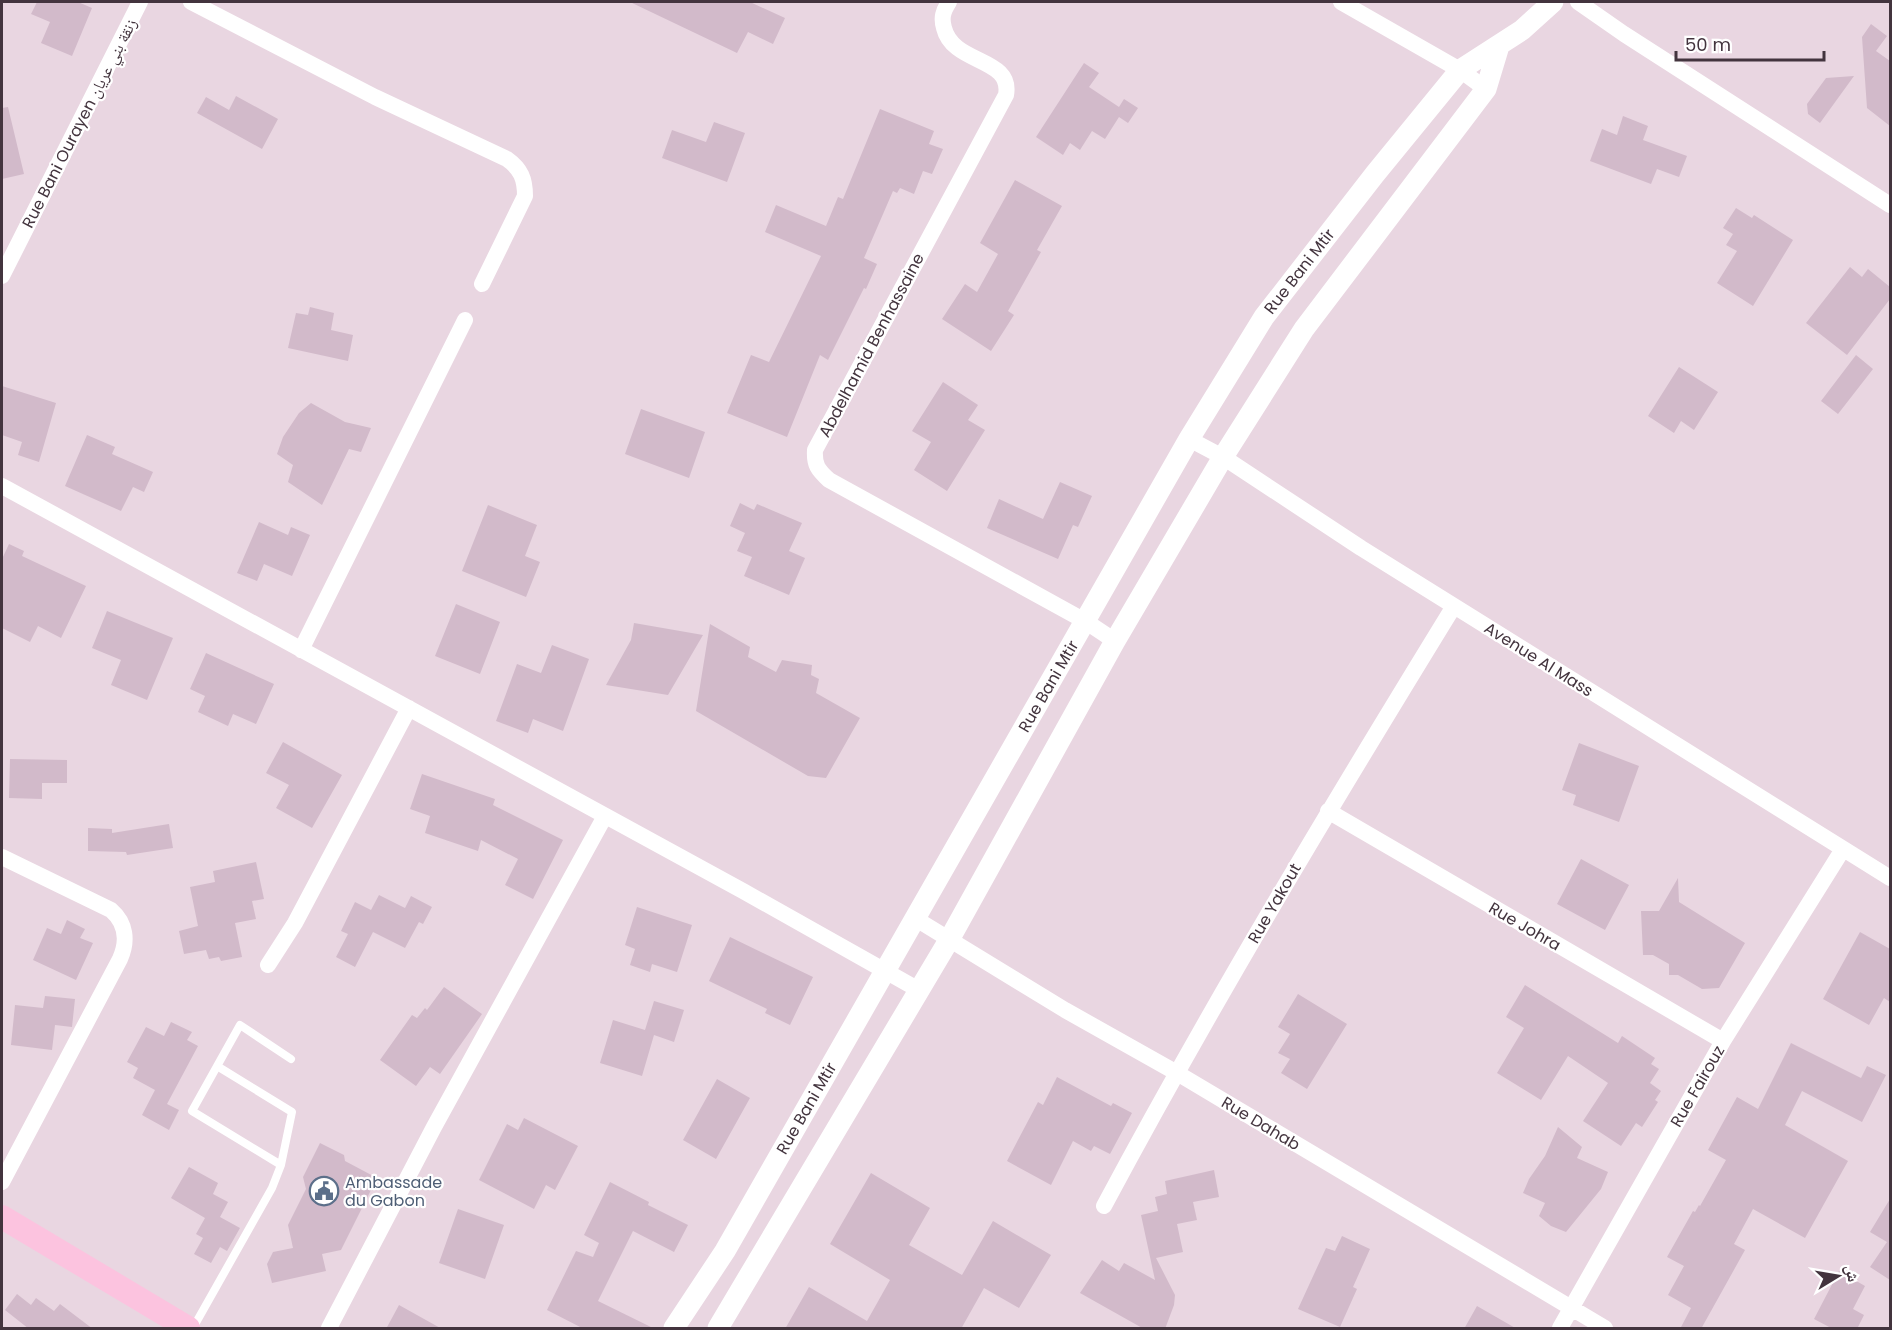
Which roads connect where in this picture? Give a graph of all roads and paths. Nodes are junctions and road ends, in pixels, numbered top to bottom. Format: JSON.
{"nodes":[{"id":1,"x":140,"y":2,"type":"edge"},
{"id":2,"x":191,"y":2,"type":"edge"},
{"id":3,"x":949,"y":2,"type":"edge"},
{"id":4,"x":1341,"y":2,"type":"edge"},
{"id":5,"x":1553,"y":2,"type":"edge"},
{"id":6,"x":1578,"y":2,"type":"edge"},
{"id":7,"x":1498,"y":46,"type":"junction"},
{"id":8,"x":1460,"y":70,"type":"junction"},
{"id":9,"x":1486,"y":89,"type":"junction"},
{"id":10,"x":1890,"y":206,"type":"edge"},
{"id":11,"x":2,"y":238,"type":"edge"},
{"id":12,"x":17,"y":246,"type":"junction"},
{"id":13,"x":2,"y":276,"type":"edge"},
{"id":14,"x":482,"y":284,"type":"dead end"},
{"id":15,"x":465,"y":320,"type":"dead end"},
{"id":16,"x":1189,"y":439,"type":"junction"},
{"id":17,"x":1223,"y":457,"type":"junction"},
{"id":18,"x":2,"y":486,"type":"edge"},
{"id":19,"x":1454,"y":606,"type":"junction"},
{"id":20,"x":1085,"y":621,"type":"junction"},
{"id":21,"x":1115,"y":641,"type":"junction"},
{"id":22,"x":301,"y":650,"type":"junction"},
{"id":23,"x":409,"y":708,"type":"junction"},
{"id":24,"x":1328,"y":811,"type":"junction"},
{"id":25,"x":605,"y":816,"type":"junction"},
{"id":26,"x":1843,"y":849,"type":"junction"},
{"id":27,"x":2,"y":857,"type":"edge"},
{"id":28,"x":1890,"y":878,"type":"edge"},
{"id":29,"x":916,"y":919,"type":"junction"},
{"id":30,"x":949,"y":940,"type":"junction"},
{"id":31,"x":268,"y":965,"type":"dead end"},
{"id":32,"x":884,"y":970,"type":"junction"},
{"id":33,"x":919,"y":990,"type":"junction"},
{"id":34,"x":1723,"y":1041,"type":"junction"},
{"id":35,"x":291,"y":1059,"type":"dead end"},
{"id":36,"x":217,"y":1066,"type":"junction"},
{"id":37,"x":1177,"y":1073,"type":"junction"},
{"id":38,"x":281,"y":1165,"type":"junction"},
{"id":39,"x":2,"y":1182,"type":"edge"},
{"id":40,"x":1104,"y":1206,"type":"dead end"},
{"id":41,"x":2,"y":1217,"type":"edge"},
{"id":42,"x":1571,"y":1309,"type":"junction"},
{"id":43,"x":190,"y":1329,"type":"edge"},
{"id":44,"x":329,"y":1329,"type":"edge"},
{"id":45,"x":674,"y":1329,"type":"edge"},
{"id":46,"x":718,"y":1329,"type":"edge"},
{"id":47,"x":1560,"y":1329,"type":"edge"},
{"id":48,"x":1605,"y":1329,"type":"edge"}],
"edges":[{"from":1,"to":12,"type":"street","name":"Rue Bani Ourayen زنقة بني عريان"},
{"from":2,"to":14,"type":"street"},
{"from":3,"to":20,"type":"street","name":"Abdelhamid Benhassaine"},
{"from":4,"to":8,"type":"street"},
{"from":5,"to":7,"type":"street","name":"Rue Bani Mtir"},
{"from":6,"to":10,"type":"street"},
{"from":7,"to":8,"type":"street","name":"Rue Bani Mtir"},
{"from":7,"to":9,"type":"street"},
{"from":8,"to":9,"type":"street"},
{"from":8,"to":16,"type":"street","name":"Rue Bani Mtir"},
{"from":9,"to":17,"type":"street"},
{"from":11,"to":12,"type":"street"},
{"from":12,"to":13,"type":"street","name":"Rue Bani Ourayen زنقة بني عريان"},
{"from":15,"to":22,"type":"street"},
{"from":16,"to":17,"type":"street","name":"Avenue Al Mass"},
{"from":16,"to":20,"type":"street","name":"Rue Bani Mtir"},
{"from":17,"to":19,"type":"street","name":"Avenue Al Mass"},
{"from":17,"to":21,"type":"street"},
{"from":18,"to":22,"type":"street"},
{"from":19,"to":24,"type":"street","name":"Rue Yakout"},
{"from":19,"to":26,"type":"street","name":"Avenue Al Mass"},
{"from":20,"to":21,"type":"street","name":"Abdelhamid Benhassaine"},
{"from":20,"to":29,"type":"street","name":"Rue Bani Mtir"},
{"from":21,"to":30,"type":"street"},
{"from":22,"to":23,"type":"street"},
{"from":23,"to":25,"type":"street"},
{"from":23,"to":31,"type":"street"},
{"from":24,"to":34,"type":"street","name":"Rue Johra"},
{"from":24,"to":37,"type":"street","name":"Rue Yakout"},
{"from":25,"to":32,"type":"street"},
{"from":25,"to":44,"type":"street"},
{"from":26,"to":28,"type":"street","name":"Avenue Al Mass"},
{"from":26,"to":34,"type":"street","name":"Rue Fairouz"},
{"from":27,"to":39,"type":"street"},
{"from":29,"to":30,"type":"street","name":"Rue Dahab"},
{"from":29,"to":32,"type":"street","name":"Rue Bani Mtir"},
{"from":30,"to":33,"type":"street"},
{"from":30,"to":37,"type":"street","name":"Rue Dahab"},
{"from":32,"to":33,"type":"street"},
{"from":32,"to":45,"type":"street","name":"Rue Bani Mtir"},
{"from":33,"to":46,"type":"street"},
{"from":34,"to":42,"type":"street","name":"Rue Fairouz"},
{"from":35,"to":36,"type":"lane"},
{"from":36,"to":38,"type":"lane"},
{"from":36,"to":38,"type":"lane"},
{"from":37,"to":40,"type":"street","name":"Rue Yakout"},
{"from":37,"to":42,"type":"street","name":"Rue Dahab"},
{"from":38,"to":43,"type":"lane"},
{"from":41,"to":43,"type":"main road"},
{"from":42,"to":47,"type":"street","name":"Rue Fairouz"},
{"from":42,"to":48,"type":"street","name":"Rue Dahab"}]}
